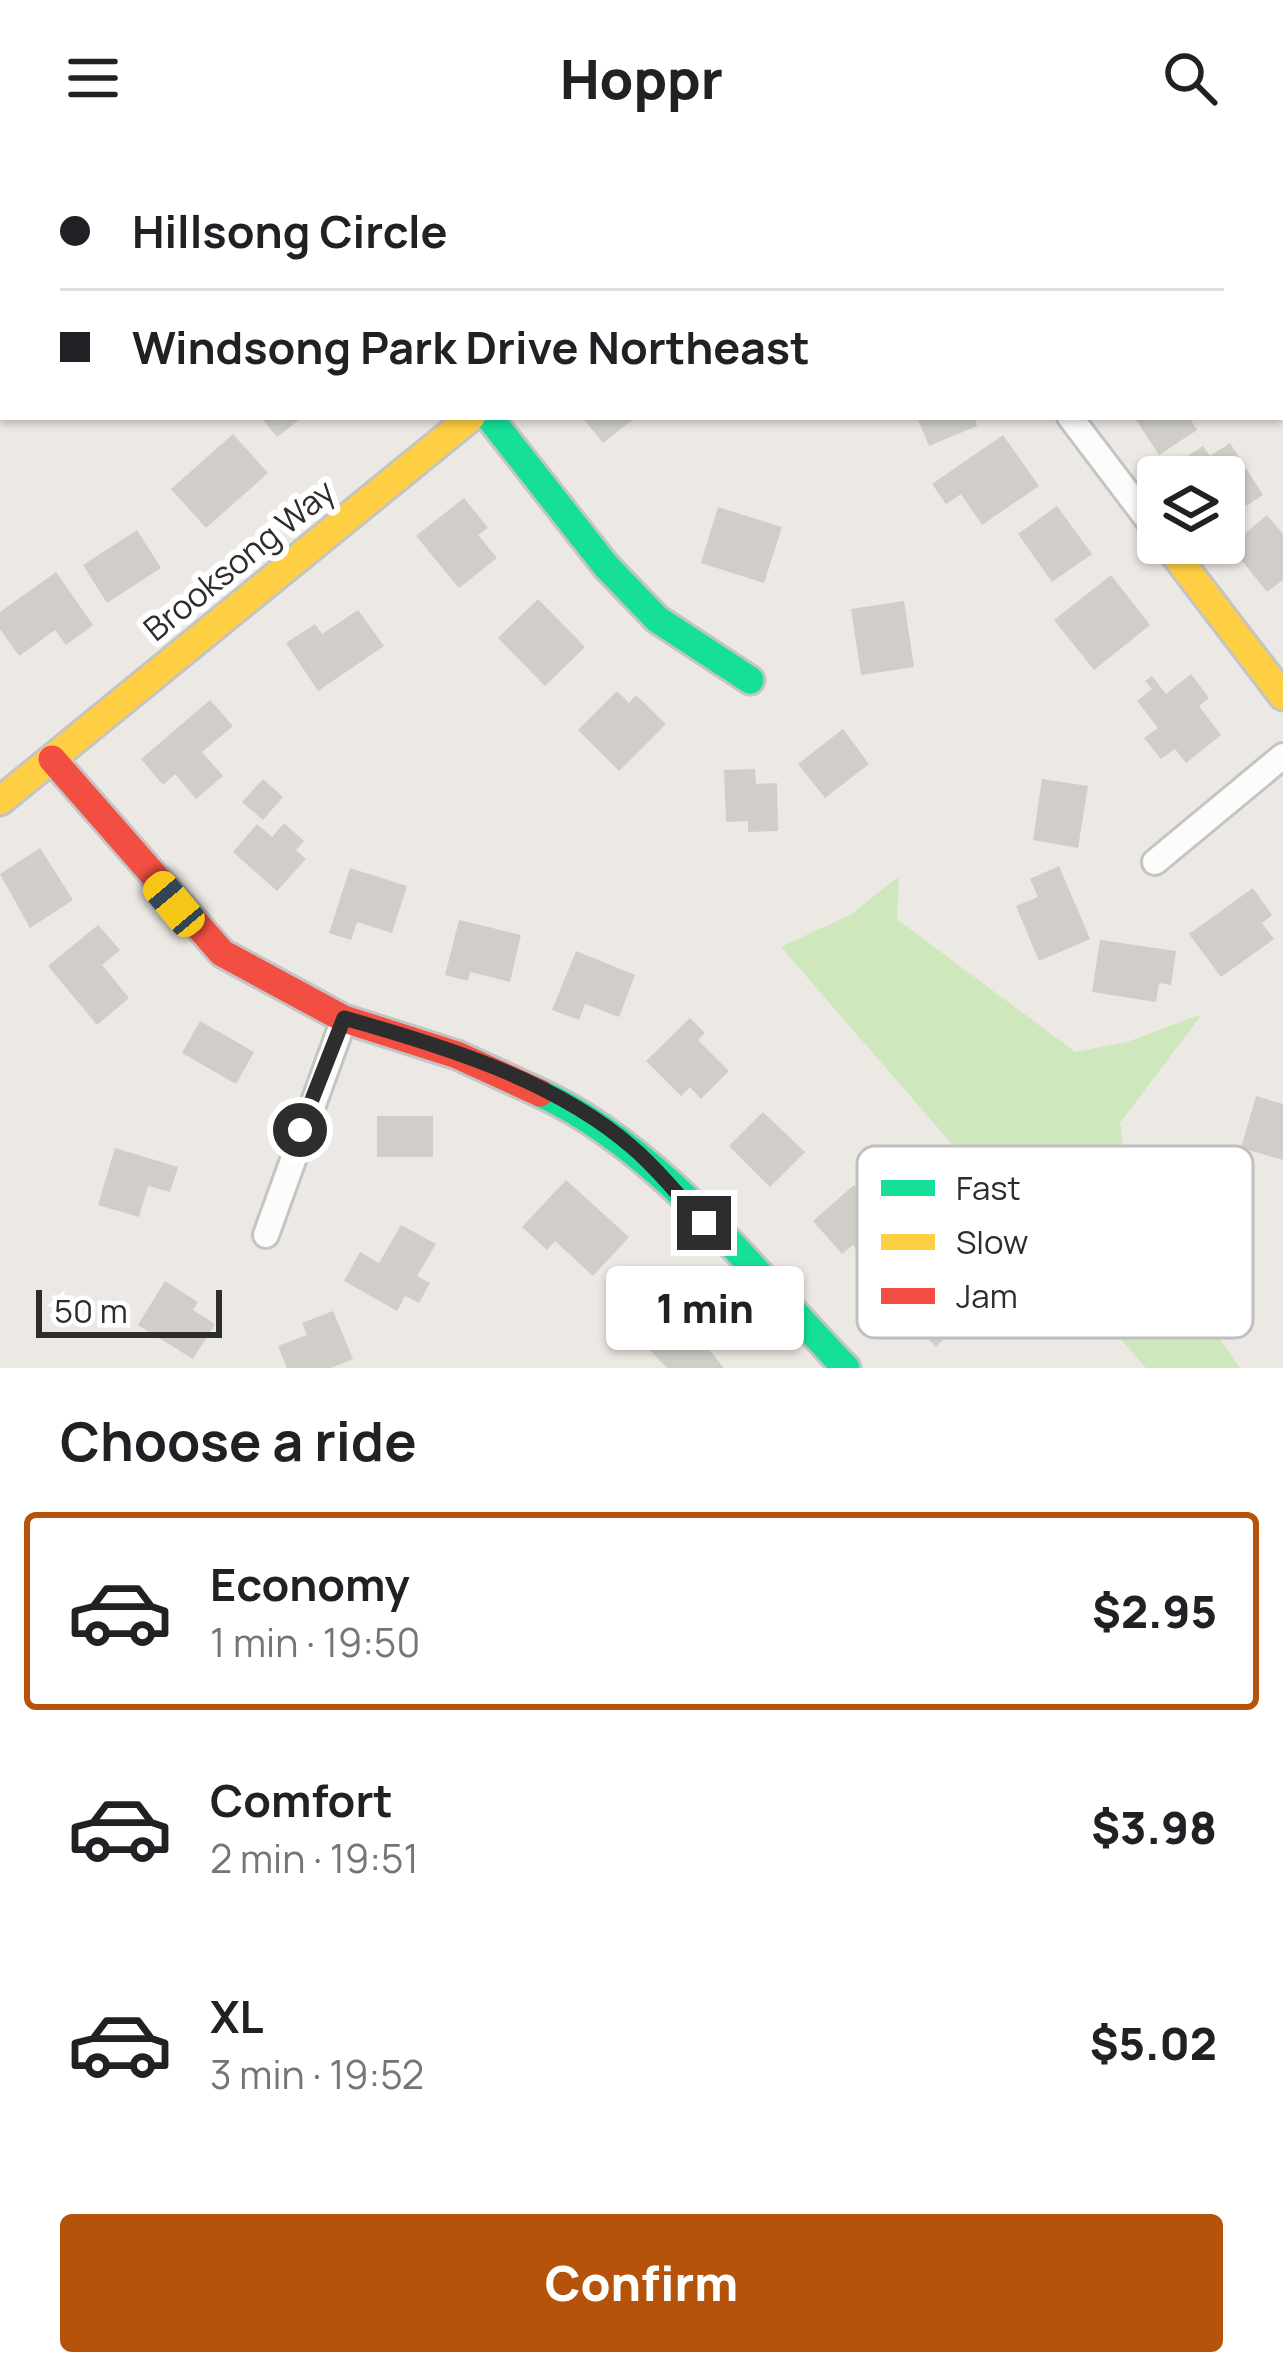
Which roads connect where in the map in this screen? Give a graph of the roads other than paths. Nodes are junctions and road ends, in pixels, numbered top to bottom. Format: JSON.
{"nodes":[{"id":1,"x":467,"y":420,"type":"edge"},
{"id":2,"x":491,"y":420,"type":"edge"},
{"id":3,"x":1072,"y":420,"type":"edge"},
{"id":4,"x":1137,"y":505,"type":"edge"},
{"id":5,"x":1182,"y":564,"type":"edge"},
{"id":6,"x":750,"y":680,"type":"dead end"},
{"id":7,"x":1283,"y":696,"type":"edge"},
{"id":8,"x":1283,"y":756,"type":"edge"},
{"id":9,"x":52,"y":760,"type":"junction"},
{"id":10,"x":0,"y":801,"type":"edge"},
{"id":11,"x":1155,"y":862,"type":"dead end"},
{"id":12,"x":344,"y":1018,"type":"junction"},
{"id":13,"x":266,"y":1235,"type":"dead end"},
{"id":14,"x":847,"y":1368,"type":"edge"}],
"edges":[{"from":1,"to":9,"type":"street","name":"Brooksong Way"},
{"from":2,"to":6,"type":"street"},
{"from":3,"to":4,"type":"street"},
{"from":5,"to":7,"type":"street"},
{"from":8,"to":11,"type":"street"},
{"from":9,"to":10,"type":"street","name":"Brooksong Way"},
{"from":9,"to":12,"type":"street"},
{"from":12,"to":13,"type":"street"},
{"from":12,"to":14,"type":"street"}]}
